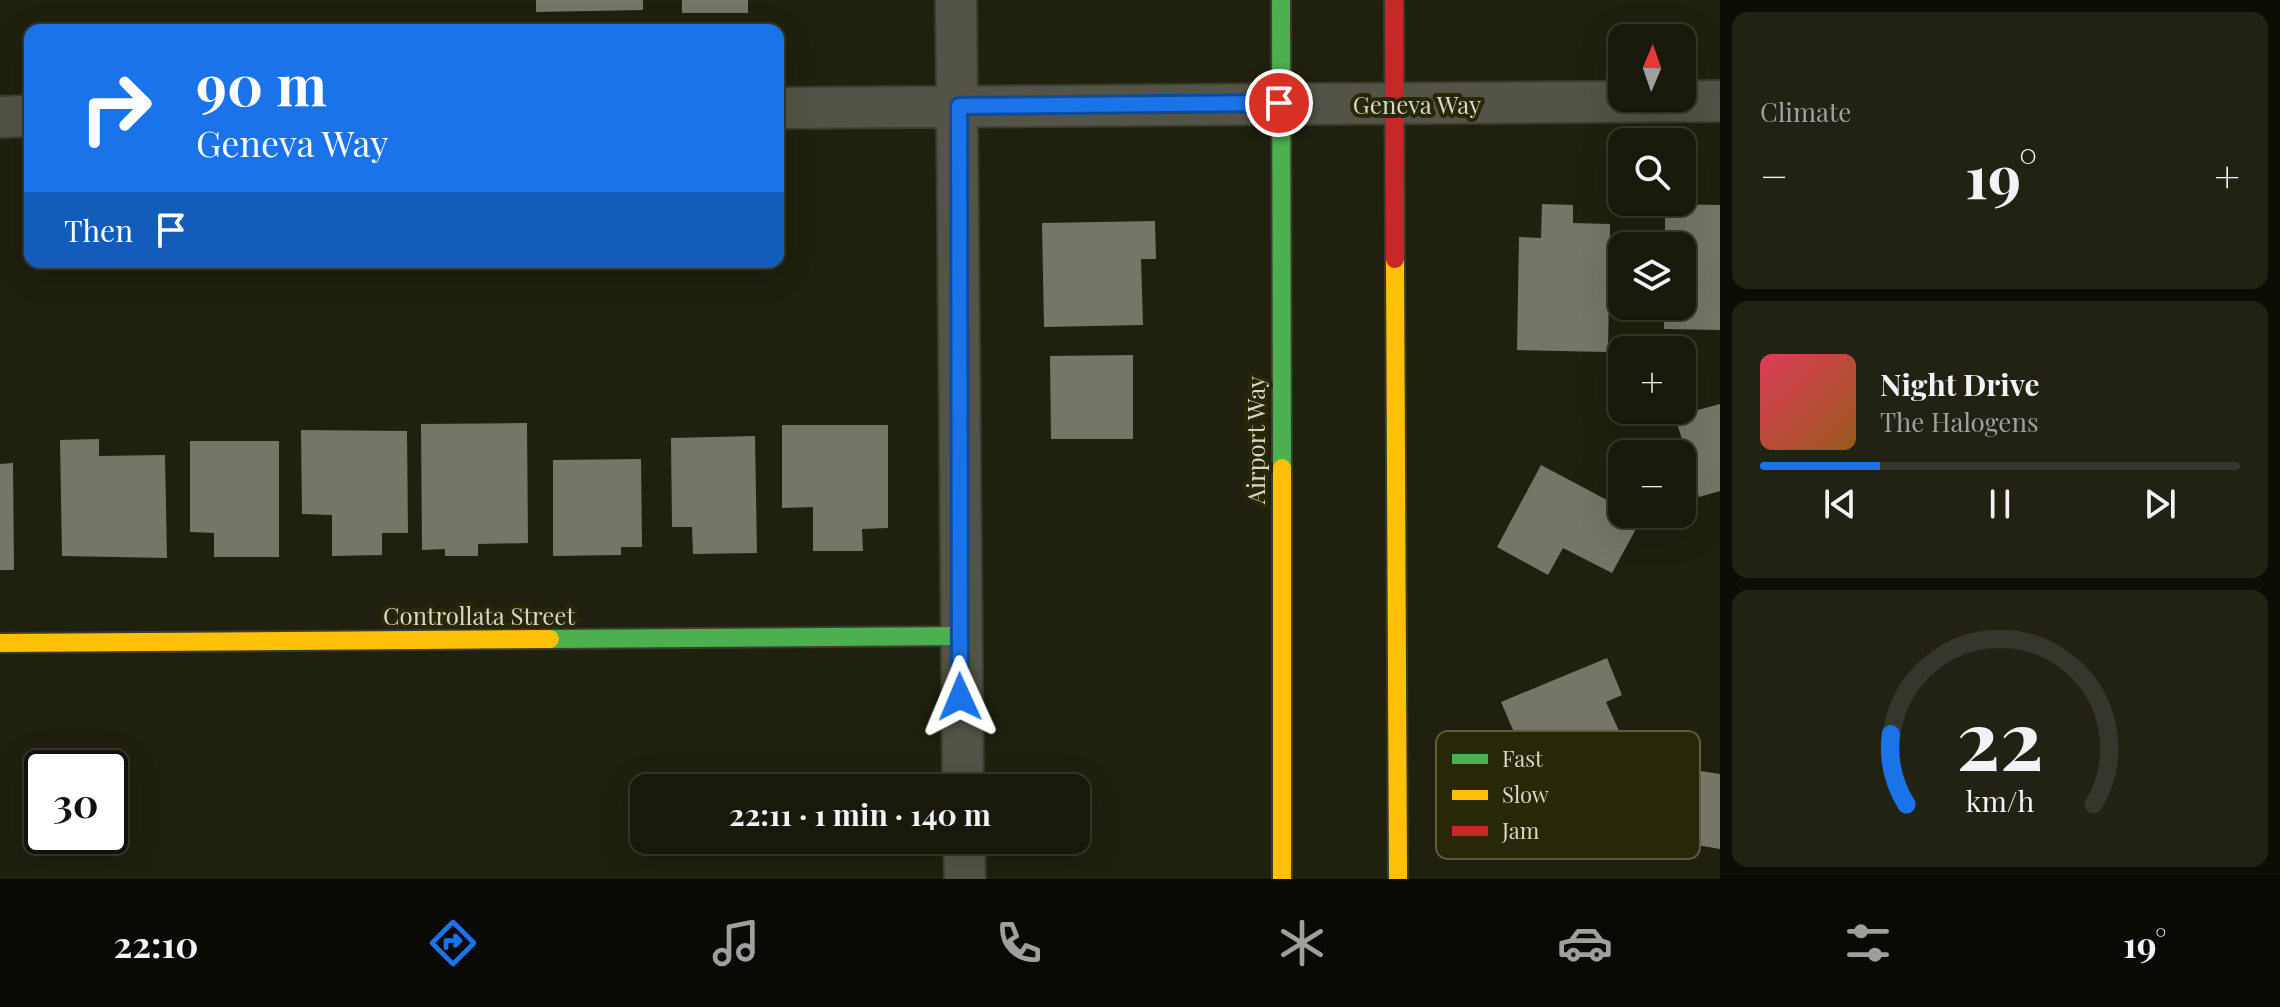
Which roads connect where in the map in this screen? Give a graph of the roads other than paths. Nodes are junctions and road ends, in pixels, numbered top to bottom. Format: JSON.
{"nodes":[{"id":1,"x":956,"y":0,"type":"edge"},
{"id":2,"x":1281,"y":0,"type":"edge"},
{"id":3,"x":1394,"y":0,"type":"edge"},
{"id":4,"x":1720,"y":101,"type":"edge"},
{"id":5,"x":1279,"y":103,"type":"junction"},
{"id":6,"x":1395,"y":105,"type":"junction"},
{"id":7,"x":959,"y":106,"type":"junction"},
{"id":8,"x":784,"y":108,"type":"edge"},
{"id":9,"x":24,"y":116,"type":"edge"},
{"id":10,"x":0,"y":117,"type":"edge"},
{"id":11,"x":959,"y":636,"type":"junction"},
{"id":12,"x":0,"y":643,"type":"edge"},
{"id":13,"x":963,"y":774,"type":"edge"},
{"id":14,"x":964,"y":854,"type":"edge"},
{"id":15,"x":965,"y":879,"type":"edge"},
{"id":16,"x":1282,"y":879,"type":"edge"},
{"id":17,"x":1398,"y":879,"type":"edge"}],
"edges":[{"from":1,"to":7,"type":"street"},
{"from":2,"to":5,"type":"main road","name":"Airport Way"},
{"from":3,"to":6,"type":"main road"},
{"from":4,"to":6,"type":"street","name":"Geneva Way"},
{"from":5,"to":6,"type":"street","name":"Geneva Way"},
{"from":5,"to":7,"type":"street","name":"Geneva Way"},
{"from":5,"to":16,"type":"main road","name":"Airport Way"},
{"from":6,"to":17,"type":"main road"},
{"from":7,"to":8,"type":"street","name":"Geneva Way"},
{"from":7,"to":11,"type":"street"},
{"from":9,"to":10,"type":"street"},
{"from":11,"to":12,"type":"main road","name":"Controllata Street"},
{"from":11,"to":13,"type":"street"},
{"from":14,"to":15,"type":"street"}]}
